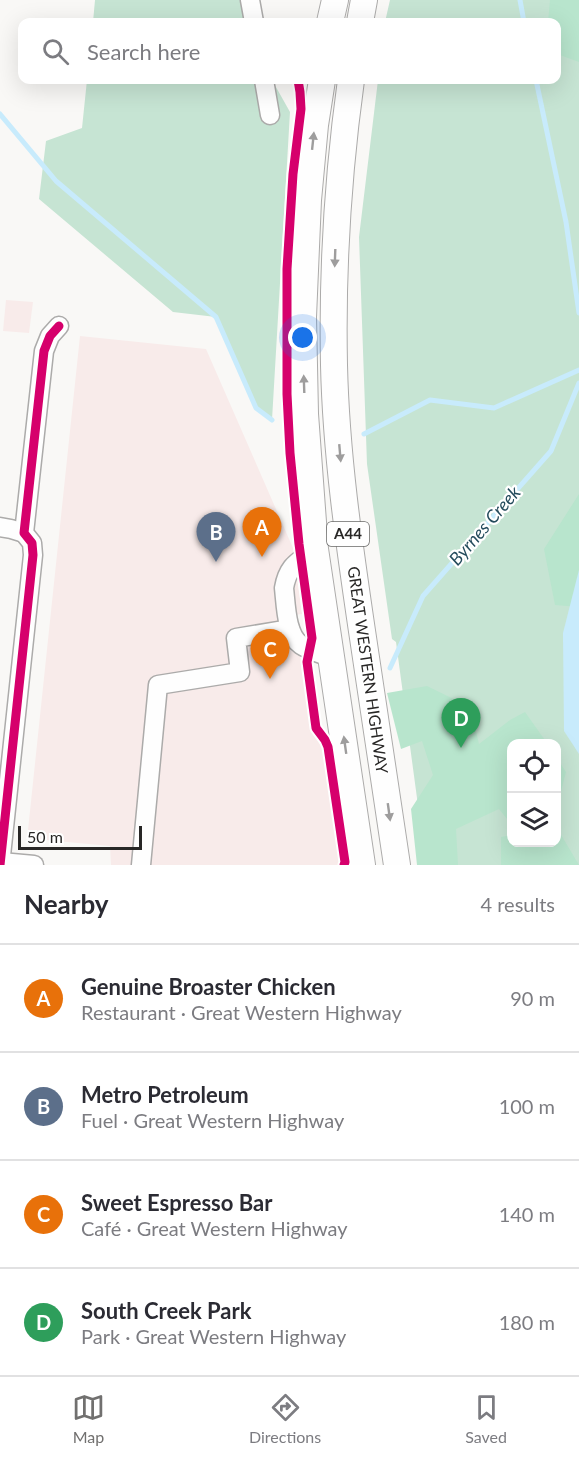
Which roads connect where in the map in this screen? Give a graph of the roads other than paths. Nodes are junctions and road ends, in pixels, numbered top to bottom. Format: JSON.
{"nodes":[{"id":1,"x":250,"y":0,"type":"edge"},
{"id":2,"x":335,"y":0,"type":"edge"},
{"id":3,"x":364,"y":0,"type":"edge"},
{"id":4,"x":253,"y":18,"type":"edge"},
{"id":5,"x":331,"y":18,"type":"edge"},
{"id":6,"x":361,"y":18,"type":"edge"},
{"id":7,"x":265,"y":84,"type":"edge"},
{"id":8,"x":321,"y":84,"type":"edge"},
{"id":9,"x":350,"y":84,"type":"edge"},
{"id":10,"x":270,"y":115,"type":"dead end"},
{"id":11,"x":59,"y":326,"type":"dead end"},
{"id":12,"x":0,"y":527,"type":"edge"},
{"id":13,"x":24,"y":533,"type":"junction"},
{"id":14,"x":315,"y":549,"type":"junction"},
{"id":15,"x":290,"y":629,"type":"junction"},
{"id":16,"x":332,"y":658,"type":"junction"},
{"id":17,"x":1,"y":863,"type":"edge"},
{"id":18,"x":34,"y":865,"type":"edge"},
{"id":19,"x":141,"y":865,"type":"edge"},
{"id":20,"x":362,"y":865,"type":"edge"},
{"id":21,"x":397,"y":865,"type":"edge"}],
"edges":[{"from":1,"to":4,"type":"street"},
{"from":2,"to":5,"type":"highway"},
{"from":3,"to":6,"type":"highway"},
{"from":7,"to":10,"type":"street"},
{"from":14,"to":8,"type":"highway","name":"GREAT WESTERN HIGHWAY","number":"A44","one_way":true},
{"from":9,"to":21,"type":"highway","name":"GREAT WESTERN HIGHWAY","number":"A44","one_way":true},
{"from":11,"to":13,"type":"street"},
{"from":12,"to":13,"type":"street"},
{"from":13,"to":17,"type":"street"},
{"from":14,"to":15,"type":"street"},
{"from":14,"to":16,"type":"highway","name":"GREAT WESTERN HIGHWAY","number":"A44"},
{"from":15,"to":16,"type":"street"},
{"from":15,"to":19,"type":"street"},
{"from":20,"to":16,"type":"highway","name":"GREAT WESTERN HIGHWAY","number":"A44","one_way":true},
{"from":17,"to":18,"type":"street"}]}
